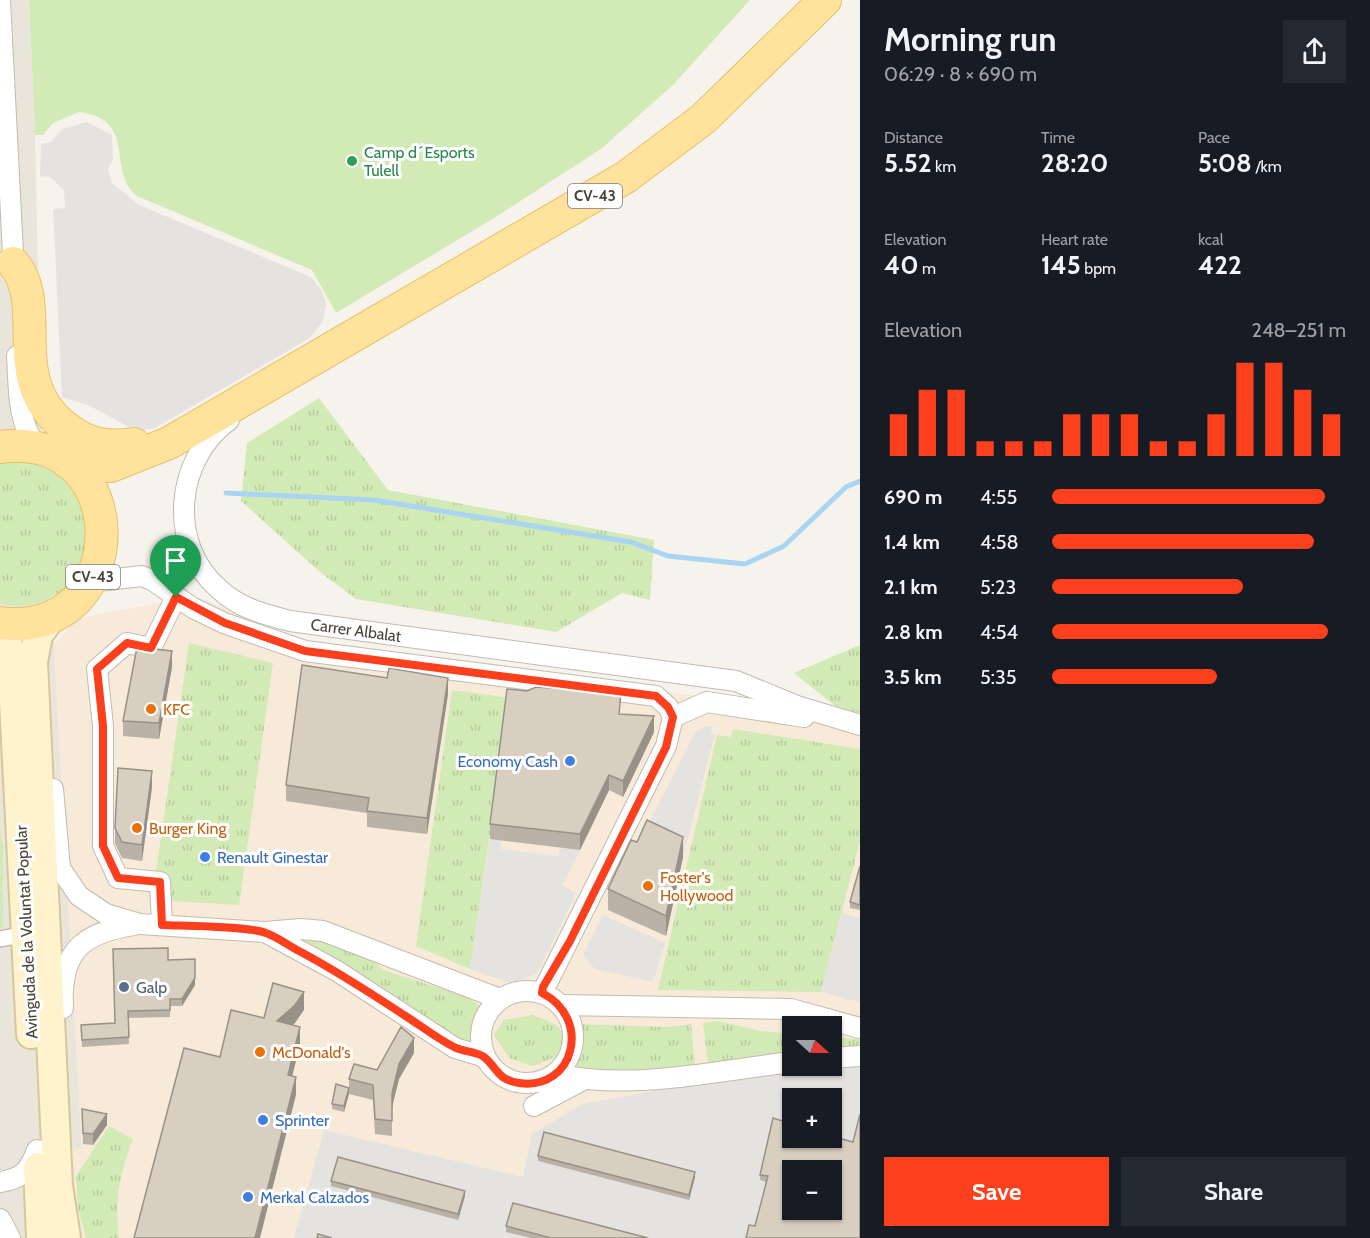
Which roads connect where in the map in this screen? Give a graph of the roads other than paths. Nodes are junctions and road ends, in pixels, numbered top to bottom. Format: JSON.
{"nodes":[{"id":1,"x":0,"y":0,"type":"edge"},
{"id":2,"x":825,"y":0,"type":"edge"},
{"id":3,"x":13,"y":263,"type":"junction"},
{"id":4,"x":376,"y":324,"type":"junction"},
{"id":5,"x":295,"y":370,"type":"junction"},
{"id":6,"x":169,"y":443,"type":"junction"},
{"id":7,"x":0,"y":447,"type":"edge"},
{"id":8,"x":37,"y":448,"type":"junction"},
{"id":9,"x":67,"y":462,"type":"junction"},
{"id":10,"x":103,"y":524,"type":"junction"},
{"id":11,"x":90,"y":582,"type":"junction"},
{"id":12,"x":176,"y":597,"type":"junction"},
{"id":13,"x":53,"y":615,"type":"junction"},
{"id":14,"x":0,"y":623,"type":"edge"},
{"id":15,"x":0,"y":628,"type":"edge"},
{"id":16,"x":34,"y":677,"type":"junction"},
{"id":17,"x":673,"y":717,"type":"junction"},
{"id":18,"x":860,"y":726,"type":"edge"},
{"id":19,"x":140,"y":924,"type":"junction"},
{"id":20,"x":162,"y":925,"type":"junction"},
{"id":21,"x":265,"y":932,"type":"junction"},
{"id":22,"x":16,"y":936,"type":"dead end"},
{"id":23,"x":0,"y":939,"type":"edge"},
{"id":24,"x":542,"y":993,"type":"junction"},
{"id":25,"x":500,"y":999,"type":"junction"},
{"id":26,"x":560,"y":1005,"type":"junction"},
{"id":27,"x":860,"y":1028,"type":"edge"},
{"id":28,"x":860,"y":1056,"type":"edge"},
{"id":29,"x":485,"y":1057,"type":"junction"},
{"id":30,"x":842,"y":1057,"type":"edge"},
{"id":31,"x":782,"y":1063,"type":"edge"},
{"id":32,"x":555,"y":1074,"type":"junction"},
{"id":33,"x":583,"y":1080,"type":"junction"},
{"id":34,"x":534,"y":1106,"type":"dead end"},
{"id":35,"x":47,"y":1155,"type":"junction"},
{"id":36,"x":0,"y":1182,"type":"edge"},
{"id":37,"x":0,"y":1219,"type":"edge"},
{"id":38,"x":10,"y":1238,"type":"edge"},
{"id":39,"x":41,"y":1238,"type":"edge"},
{"id":40,"x":66,"y":1238,"type":"edge"}],
"edges":[{"from":1,"to":3,"type":"street"},
{"from":2,"to":4,"type":"main road","number":"CV-43"},
{"from":3,"to":5,"type":"main road"},
{"from":3,"to":8,"type":"street"},
{"from":4,"to":5,"type":"main road","number":"CV-43"},
{"from":4,"to":18,"type":"street","name":"Carrer Albalat"},
{"from":5,"to":6,"type":"main road","number":"CV-43"},
{"from":6,"to":9,"type":"main road","number":"CV-43"},
{"from":6,"to":10,"type":"main road","number":"CV-43"},
{"from":7,"to":8,"type":"main road","number":"CV-43"},
{"from":8,"to":9,"type":"main road","number":"CV-43"},
{"from":9,"to":10,"type":"main road","number":"CV-43"},
{"from":10,"to":11,"type":"main road","number":"CV-43"},
{"from":11,"to":12,"type":"street","name":"Carrer Albalat"},
{"from":11,"to":13,"type":"main road","number":"CV-43"},
{"from":12,"to":17,"type":"street","name":"Carrer Albalat"},
{"from":12,"to":20,"type":"street"},
{"from":13,"to":14,"type":"main road","number":"CV-43"},
{"from":13,"to":16,"type":"main road","name":"Avinguda de la Voluntat Popular"},
{"from":15,"to":35,"type":"main road","name":"Avinguda de la Voluntat Popular"},
{"from":16,"to":19,"type":"street"},
{"from":16,"to":35,"type":"main road","name":"Avinguda de la Voluntat Popular"},
{"from":17,"to":18,"type":"street","name":"Carrer Albalat"},
{"from":17,"to":24,"type":"street"},
{"from":19,"to":20,"type":"street"},
{"from":19,"to":35,"type":"street","name":"Avinguda de la Voluntat Popular"},
{"from":20,"to":21,"type":"street"},
{"from":21,"to":25,"type":"street"},
{"from":21,"to":29,"type":"street"},
{"from":22,"to":23,"type":"street"},
{"from":24,"to":25,"type":"street"},
{"from":24,"to":26,"type":"street"},
{"from":25,"to":29,"type":"street"},
{"from":26,"to":27,"type":"street"},
{"from":26,"to":32,"type":"street"},
{"from":28,"to":30,"type":"street"},
{"from":29,"to":32,"type":"street"},
{"from":31,"to":33,"type":"street"},
{"from":32,"to":33,"type":"street"},
{"from":33,"to":34,"type":"street"},
{"from":35,"to":36,"type":"street"},
{"from":35,"to":39,"type":"main road","name":"Avinguda de la Voluntat Popular"},
{"from":35,"to":40,"type":"main road","name":"Avinguda de la Voluntat Popular"},
{"from":37,"to":38,"type":"street"}]}
